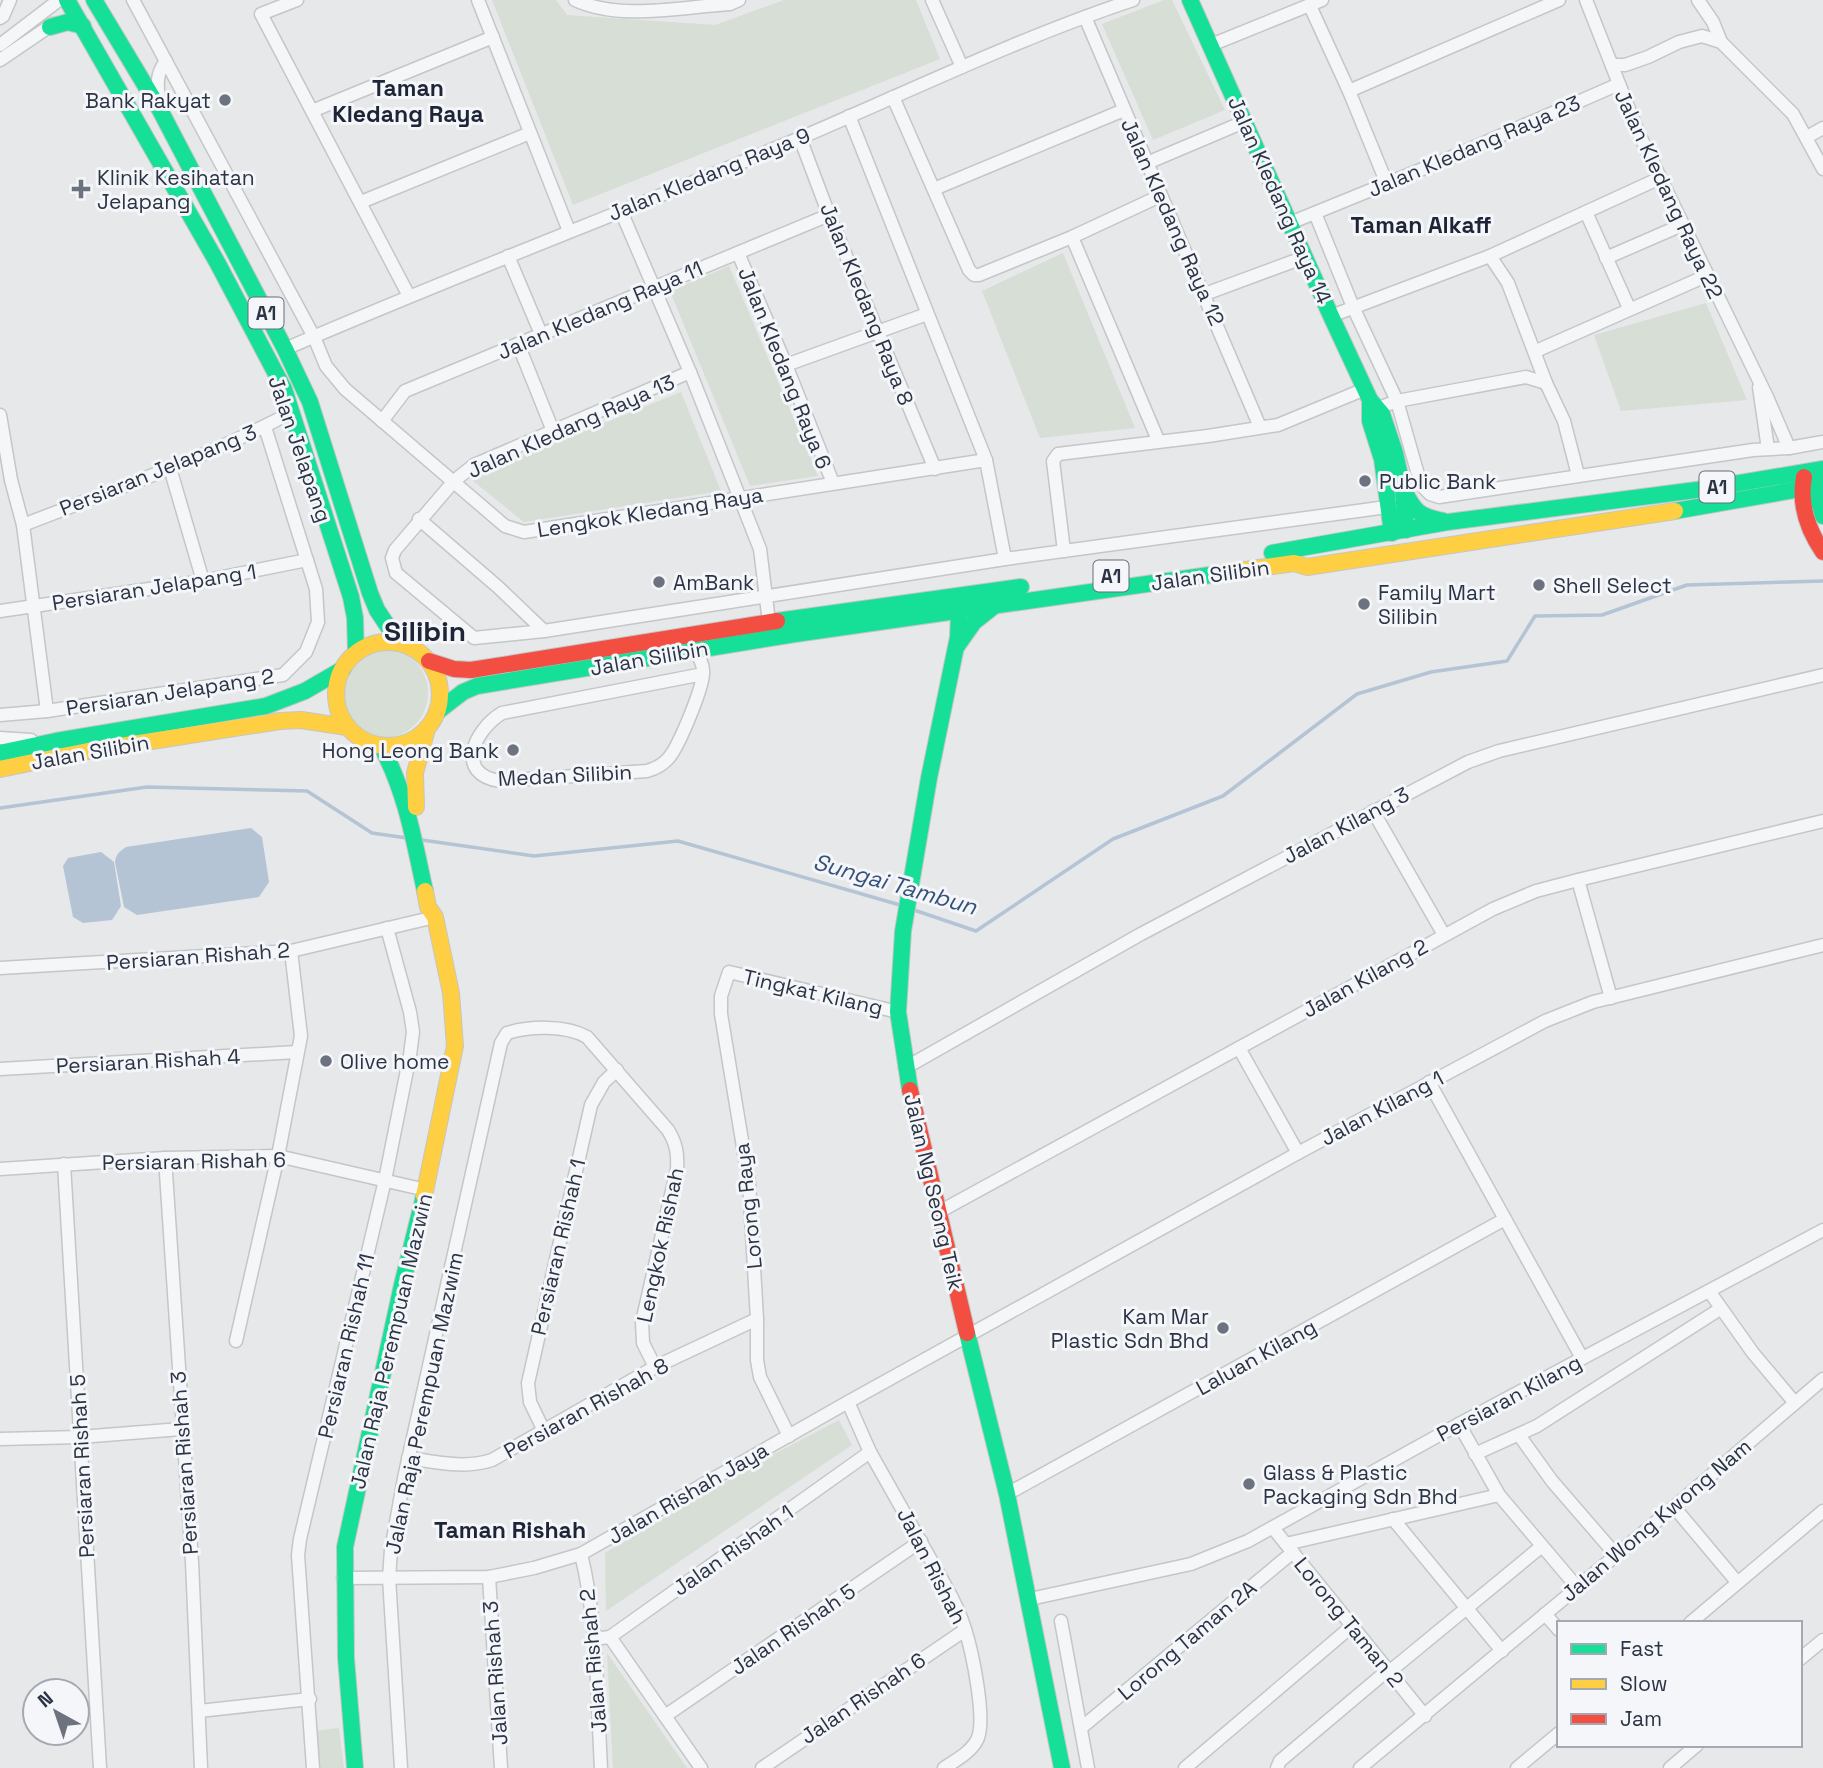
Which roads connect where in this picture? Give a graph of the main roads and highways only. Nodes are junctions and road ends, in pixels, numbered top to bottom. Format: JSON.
{"nodes":[{"id":1,"x":94,"y":0,"type":"edge"},
{"id":2,"x":1191,"y":0,"type":"edge"},
{"id":3,"x":70,"y":2,"type":"edge"},
{"id":4,"x":83,"y":26,"type":"junction"},
{"id":5,"x":50,"y":27,"type":"road end"},
{"id":6,"x":1371,"y":402,"type":"junction"},
{"id":7,"x":1823,"y":469,"type":"edge"},
{"id":8,"x":1805,"y":472,"type":"junction"},
{"id":9,"x":1813,"y":487,"type":"edge"},
{"id":10,"x":1404,"y":497,"type":"junction"},
{"id":11,"x":1823,"y":516,"type":"edge"},
{"id":12,"x":1448,"y":522,"type":"junction"},
{"id":13,"x":1544,"y":530,"type":"junction"},
{"id":14,"x":1399,"y":535,"type":"junction"},
{"id":15,"x":1823,"y":552,"type":"edge"},
{"id":16,"x":1294,"y":563,"type":"junction"},
{"id":17,"x":937,"y":598,"type":"junction"},
{"id":18,"x":997,"y":606,"type":"junction"},
{"id":19,"x":959,"y":611,"type":"junction"},
{"id":20,"x":927,"y":615,"type":"junction"},
{"id":21,"x":769,"y":622,"type":"junction"},
{"id":22,"x":795,"y":634,"type":"junction"},
{"id":23,"x":673,"y":638,"type":"junction"},
{"id":24,"x":399,"y":643,"type":"junction"},
{"id":25,"x":957,"y":646,"type":"junction"},
{"id":26,"x":356,"y":653,"type":"junction"},
{"id":27,"x":703,"y":656,"type":"junction"},
{"id":28,"x":429,"y":661,"type":"junction"},
{"id":29,"x":343,"y":669,"type":"junction"},
{"id":30,"x":437,"y":712,"type":"junction"},
{"id":31,"x":347,"y":726,"type":"junction"},
{"id":32,"x":427,"y":729,"type":"junction"},
{"id":33,"x":381,"y":746,"type":"junction"},
{"id":34,"x":0,"y":753,"type":"edge"},
{"id":35,"x":0,"y":769,"type":"edge"},
{"id":36,"x":410,"y":804,"type":"junction"},
{"id":37,"x":355,"y":1768,"type":"edge"},
{"id":38,"x":1062,"y":1768,"type":"edge"}],
"edges":[{"from":1,"to":24,"type":"main road","name":"Jalan Jelapang","number":"A1"},
{"from":2,"to":6,"type":"main road","name":"Jalan Kledang Raya 14"},
{"from":3,"to":4,"type":"main road","name":"Jalan Jelapang","number":"A1"},
{"from":4,"to":5,"type":"main road"},
{"from":4,"to":26,"type":"main road","name":"Jalan Jelapang","number":"A1"},
{"from":6,"to":10,"type":"main road","name":"Jalan Kledang Raya 14"},
{"from":6,"to":14,"type":"main road","name":"Jalan Kledang Raya 14"},
{"from":7,"to":8,"type":"main road","name":"Jalan Silibin","number":"A1"},
{"from":8,"to":9,"type":"main road"},
{"from":8,"to":12,"type":"main road","name":"Jalan Silibin","number":"A1"},
{"from":9,"to":11,"type":"main road"},
{"from":9,"to":13,"type":"main road","name":"Jalan Silibin","number":"A1"},
{"from":9,"to":15,"type":"main road"},
{"from":10,"to":12,"type":"main road"},
{"from":10,"to":14,"type":"main road","name":"Jalan Kledang Raya 14"},
{"from":12,"to":14,"type":"main road","name":"Jalan Silibin","number":"A1"},
{"from":13,"to":14,"type":"main road"},
{"from":13,"to":16,"type":"main road","name":"Jalan Silibin","number":"A1"},
{"from":14,"to":16,"type":"main road"},
{"from":14,"to":17,"type":"main road","name":"Jalan Silibin","number":"A1"},
{"from":16,"to":18,"type":"main road","name":"Jalan Silibin","number":"A1"},
{"from":17,"to":19,"type":"main road"},
{"from":17,"to":21,"type":"main road","name":"Jalan Silibin","number":"A1"},
{"from":18,"to":19,"type":"main road","name":"Jalan Silibin","number":"A1"},
{"from":18,"to":25,"type":"main road"},
{"from":19,"to":20,"type":"main road","name":"Jalan Silibin","number":"A1"},
{"from":19,"to":25,"type":"main road","name":"Jalan Ng Seong Teik"},
{"from":20,"to":22,"type":"main road","name":"Jalan Silibin","number":"A1"},
{"from":20,"to":25,"type":"main road"},
{"from":21,"to":22,"type":"main road"},
{"from":21,"to":23,"type":"main road","name":"Jalan Silibin","number":"A1"},
{"from":21,"to":27,"type":"main road"},
{"from":22,"to":27,"type":"main road","name":"Jalan Silibin","number":"A1"},
{"from":23,"to":27,"type":"main road"},
{"from":23,"to":28,"type":"main road","name":"Jalan Silibin","number":"A1"},
{"from":24,"to":26,"type":"main road"},
{"from":24,"to":28,"type":"main road","number":"A1"},
{"from":25,"to":38,"type":"main road","name":"Jalan Ng Seong Teik"},
{"from":26,"to":29,"type":"main road"},
{"from":27,"to":30,"type":"main road","name":"Jalan Silibin","number":"A1"},
{"from":28,"to":30,"type":"main road"},
{"from":29,"to":31,"type":"main road"},
{"from":29,"to":34,"type":"main road","name":"Jalan Silibin"},
{"from":30,"to":32,"type":"main road","number":"A1"},
{"from":31,"to":33,"type":"main road"},
{"from":31,"to":35,"type":"main road","name":"Jalan Silibin"},
{"from":32,"to":33,"type":"main road"},
{"from":32,"to":36,"type":"main road","name":"Jalan Raja Perempuan Mazwin"},
{"from":33,"to":36,"type":"main road","name":"Jalan Raja Perempuan Mazwin"},
{"from":36,"to":37,"type":"main road","name":"Jalan Raja Perempuan Mazwin"}]}
